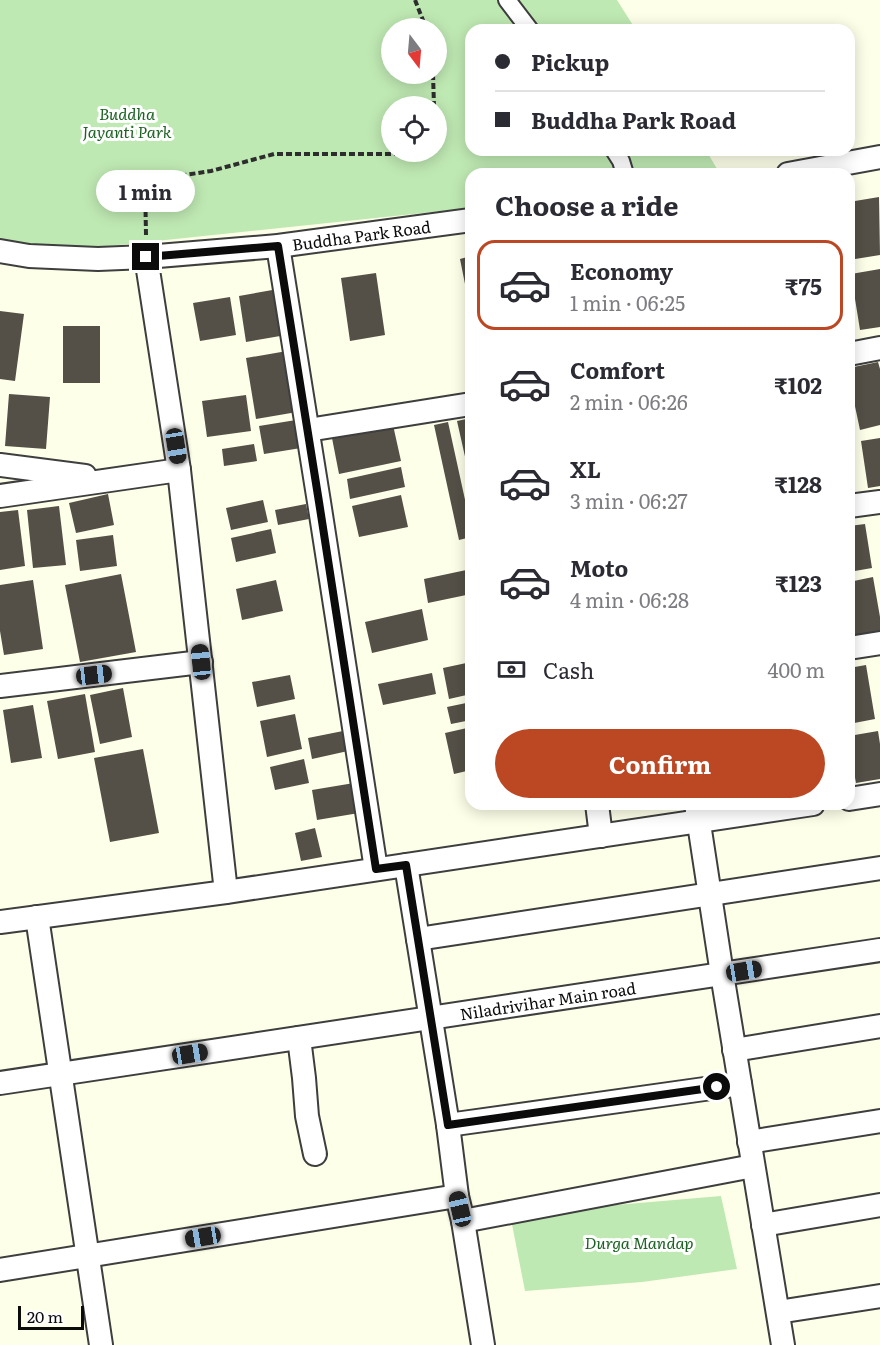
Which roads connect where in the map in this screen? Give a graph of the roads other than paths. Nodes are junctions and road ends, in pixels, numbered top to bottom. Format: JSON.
{"nodes":[{"id":1,"x":507,"y":0,"type":"edge"},
{"id":2,"x":525,"y":24,"type":"edge"},
{"id":3,"x":880,"y":157,"type":"edge"},
{"id":4,"x":820,"y":168,"type":"edge"},
{"id":5,"x":465,"y":221,"type":"edge"},
{"id":6,"x":278,"y":246,"type":"junction"},
{"id":7,"x":0,"y":251,"type":"edge"},
{"id":8,"x":146,"y":257,"type":"junction"},
{"id":9,"x":880,"y":348,"type":"edge"},
{"id":10,"x":855,"y":353,"type":"edge"},
{"id":11,"x":465,"y":406,"type":"edge"},
{"id":12,"x":308,"y":430,"type":"junction"},
{"id":13,"x":0,"y":465,"type":"edge"},
{"id":14,"x":179,"y":470,"type":"junction"},
{"id":15,"x":113,"y":480,"type":"junction"},
{"id":16,"x":0,"y":496,"type":"edge"},
{"id":17,"x":880,"y":502,"type":"edge"},
{"id":18,"x":855,"y":505,"type":"edge"},
{"id":19,"x":880,"y":644,"type":"edge"},
{"id":20,"x":855,"y":647,"type":"edge"},
{"id":21,"x":201,"y":662,"type":"junction"},
{"id":22,"x":0,"y":686,"type":"edge"},
{"id":23,"x":880,"y":794,"type":"edge"},
{"id":24,"x":855,"y":798,"type":"edge"},
{"id":25,"x":598,"y":810,"type":"edge"},
{"id":26,"x":736,"y":810,"type":"edge"},
{"id":27,"x":698,"y":813,"type":"edge"},
{"id":28,"x":602,"y":836,"type":"junction"},
{"id":29,"x":406,"y":865,"type":"junction"},
{"id":30,"x":880,"y":868,"type":"edge"},
{"id":31,"x":376,"y":869,"type":"junction"},
{"id":32,"x":226,"y":892,"type":"junction"},
{"id":33,"x":710,"y":894,"type":"junction"},
{"id":34,"x":37,"y":917,"type":"junction"},
{"id":35,"x":0,"y":922,"type":"edge"},
{"id":36,"x":418,"y":939,"type":"junction"},
{"id":37,"x":880,"y":950,"type":"edge"},
{"id":38,"x":722,"y":975,"type":"junction"},
{"id":39,"x":430,"y":1018,"type":"junction"},
{"id":40,"x":880,"y":1026,"type":"edge"},
{"id":41,"x":299,"y":1038,"type":"junction"},
{"id":42,"x":734,"y":1050,"type":"junction"},
{"id":43,"x":60,"y":1074,"type":"junction"},
{"id":44,"x":0,"y":1083,"type":"edge"},
{"id":45,"x":740,"y":1084,"type":"junction"},
{"id":46,"x":880,"y":1121,"type":"edge"},
{"id":47,"x":448,"y":1125,"type":"junction"},
{"id":48,"x":749,"y":1142,"type":"junction"},
{"id":49,"x":315,"y":1154,"type":"dead end"},
{"id":50,"x":753,"y":1166,"type":"junction"},
{"id":51,"x":457,"y":1196,"type":"junction"},
{"id":52,"x":880,"y":1205,"type":"edge"},
{"id":53,"x":462,"y":1221,"type":"junction"},
{"id":54,"x":763,"y":1225,"type":"junction"},
{"id":55,"x":87,"y":1256,"type":"junction"},
{"id":56,"x":0,"y":1270,"type":"edge"},
{"id":57,"x":880,"y":1296,"type":"edge"},
{"id":58,"x":778,"y":1312,"type":"junction"},
{"id":59,"x":101,"y":1345,"type":"edge"},
{"id":60,"x":483,"y":1345,"type":"edge"},
{"id":61,"x":783,"y":1345,"type":"edge"}],
"edges":[{"from":1,"to":2,"type":"street"},
{"from":3,"to":4,"type":"street"},
{"from":5,"to":6,"type":"street","name":"Buddha Park Road"},
{"from":6,"to":8,"type":"street","name":"Buddha Park Road"},
{"from":6,"to":12,"type":"street"},
{"from":7,"to":8,"type":"street","name":"Buddha Park Road"},
{"from":8,"to":14,"type":"street"},
{"from":9,"to":10,"type":"street"},
{"from":11,"to":12,"type":"street"},
{"from":12,"to":31,"type":"street"},
{"from":13,"to":15,"type":"street"},
{"from":14,"to":15,"type":"street"},
{"from":14,"to":21,"type":"street"},
{"from":15,"to":16,"type":"street"},
{"from":17,"to":18,"type":"street"},
{"from":19,"to":20,"type":"street"},
{"from":21,"to":22,"type":"street"},
{"from":21,"to":32,"type":"street"},
{"from":23,"to":24,"type":"street"},
{"from":25,"to":28,"type":"street"},
{"from":26,"to":27,"type":"street"},
{"from":27,"to":28,"type":"street"},
{"from":27,"to":33,"type":"street"},
{"from":28,"to":29,"type":"street"},
{"from":29,"to":31,"type":"street"},
{"from":29,"to":36,"type":"street"},
{"from":30,"to":33,"type":"street"},
{"from":31,"to":32,"type":"street"},
{"from":32,"to":34,"type":"street"},
{"from":33,"to":36,"type":"street"},
{"from":33,"to":38,"type":"street"},
{"from":34,"to":35,"type":"street"},
{"from":34,"to":43,"type":"street"},
{"from":36,"to":39,"type":"street"},
{"from":37,"to":38,"type":"street","name":"Niladrivihar Main road"},
{"from":38,"to":39,"type":"street","name":"Niladrivihar Main road"},
{"from":38,"to":42,"type":"street"},
{"from":39,"to":41,"type":"street","name":"Niladrivihar Main road"},
{"from":39,"to":47,"type":"street"},
{"from":40,"to":42,"type":"street"},
{"from":41,"to":43,"type":"street","name":"Niladrivihar Main road"},
{"from":41,"to":49,"type":"street"},
{"from":42,"to":45,"type":"street"},
{"from":43,"to":44,"type":"street","name":"Niladrivihar Main road"},
{"from":43,"to":55,"type":"street"},
{"from":45,"to":47,"type":"street"},
{"from":45,"to":48,"type":"street"},
{"from":46,"to":48,"type":"street"},
{"from":47,"to":51,"type":"street"},
{"from":48,"to":50,"type":"street"},
{"from":50,"to":53,"type":"street"},
{"from":50,"to":54,"type":"street"},
{"from":51,"to":53,"type":"street"},
{"from":51,"to":55,"type":"street"},
{"from":52,"to":54,"type":"street"},
{"from":53,"to":60,"type":"street"},
{"from":54,"to":58,"type":"street"},
{"from":55,"to":56,"type":"street"},
{"from":55,"to":59,"type":"street"},
{"from":57,"to":58,"type":"street"},
{"from":58,"to":61,"type":"street"}]}
